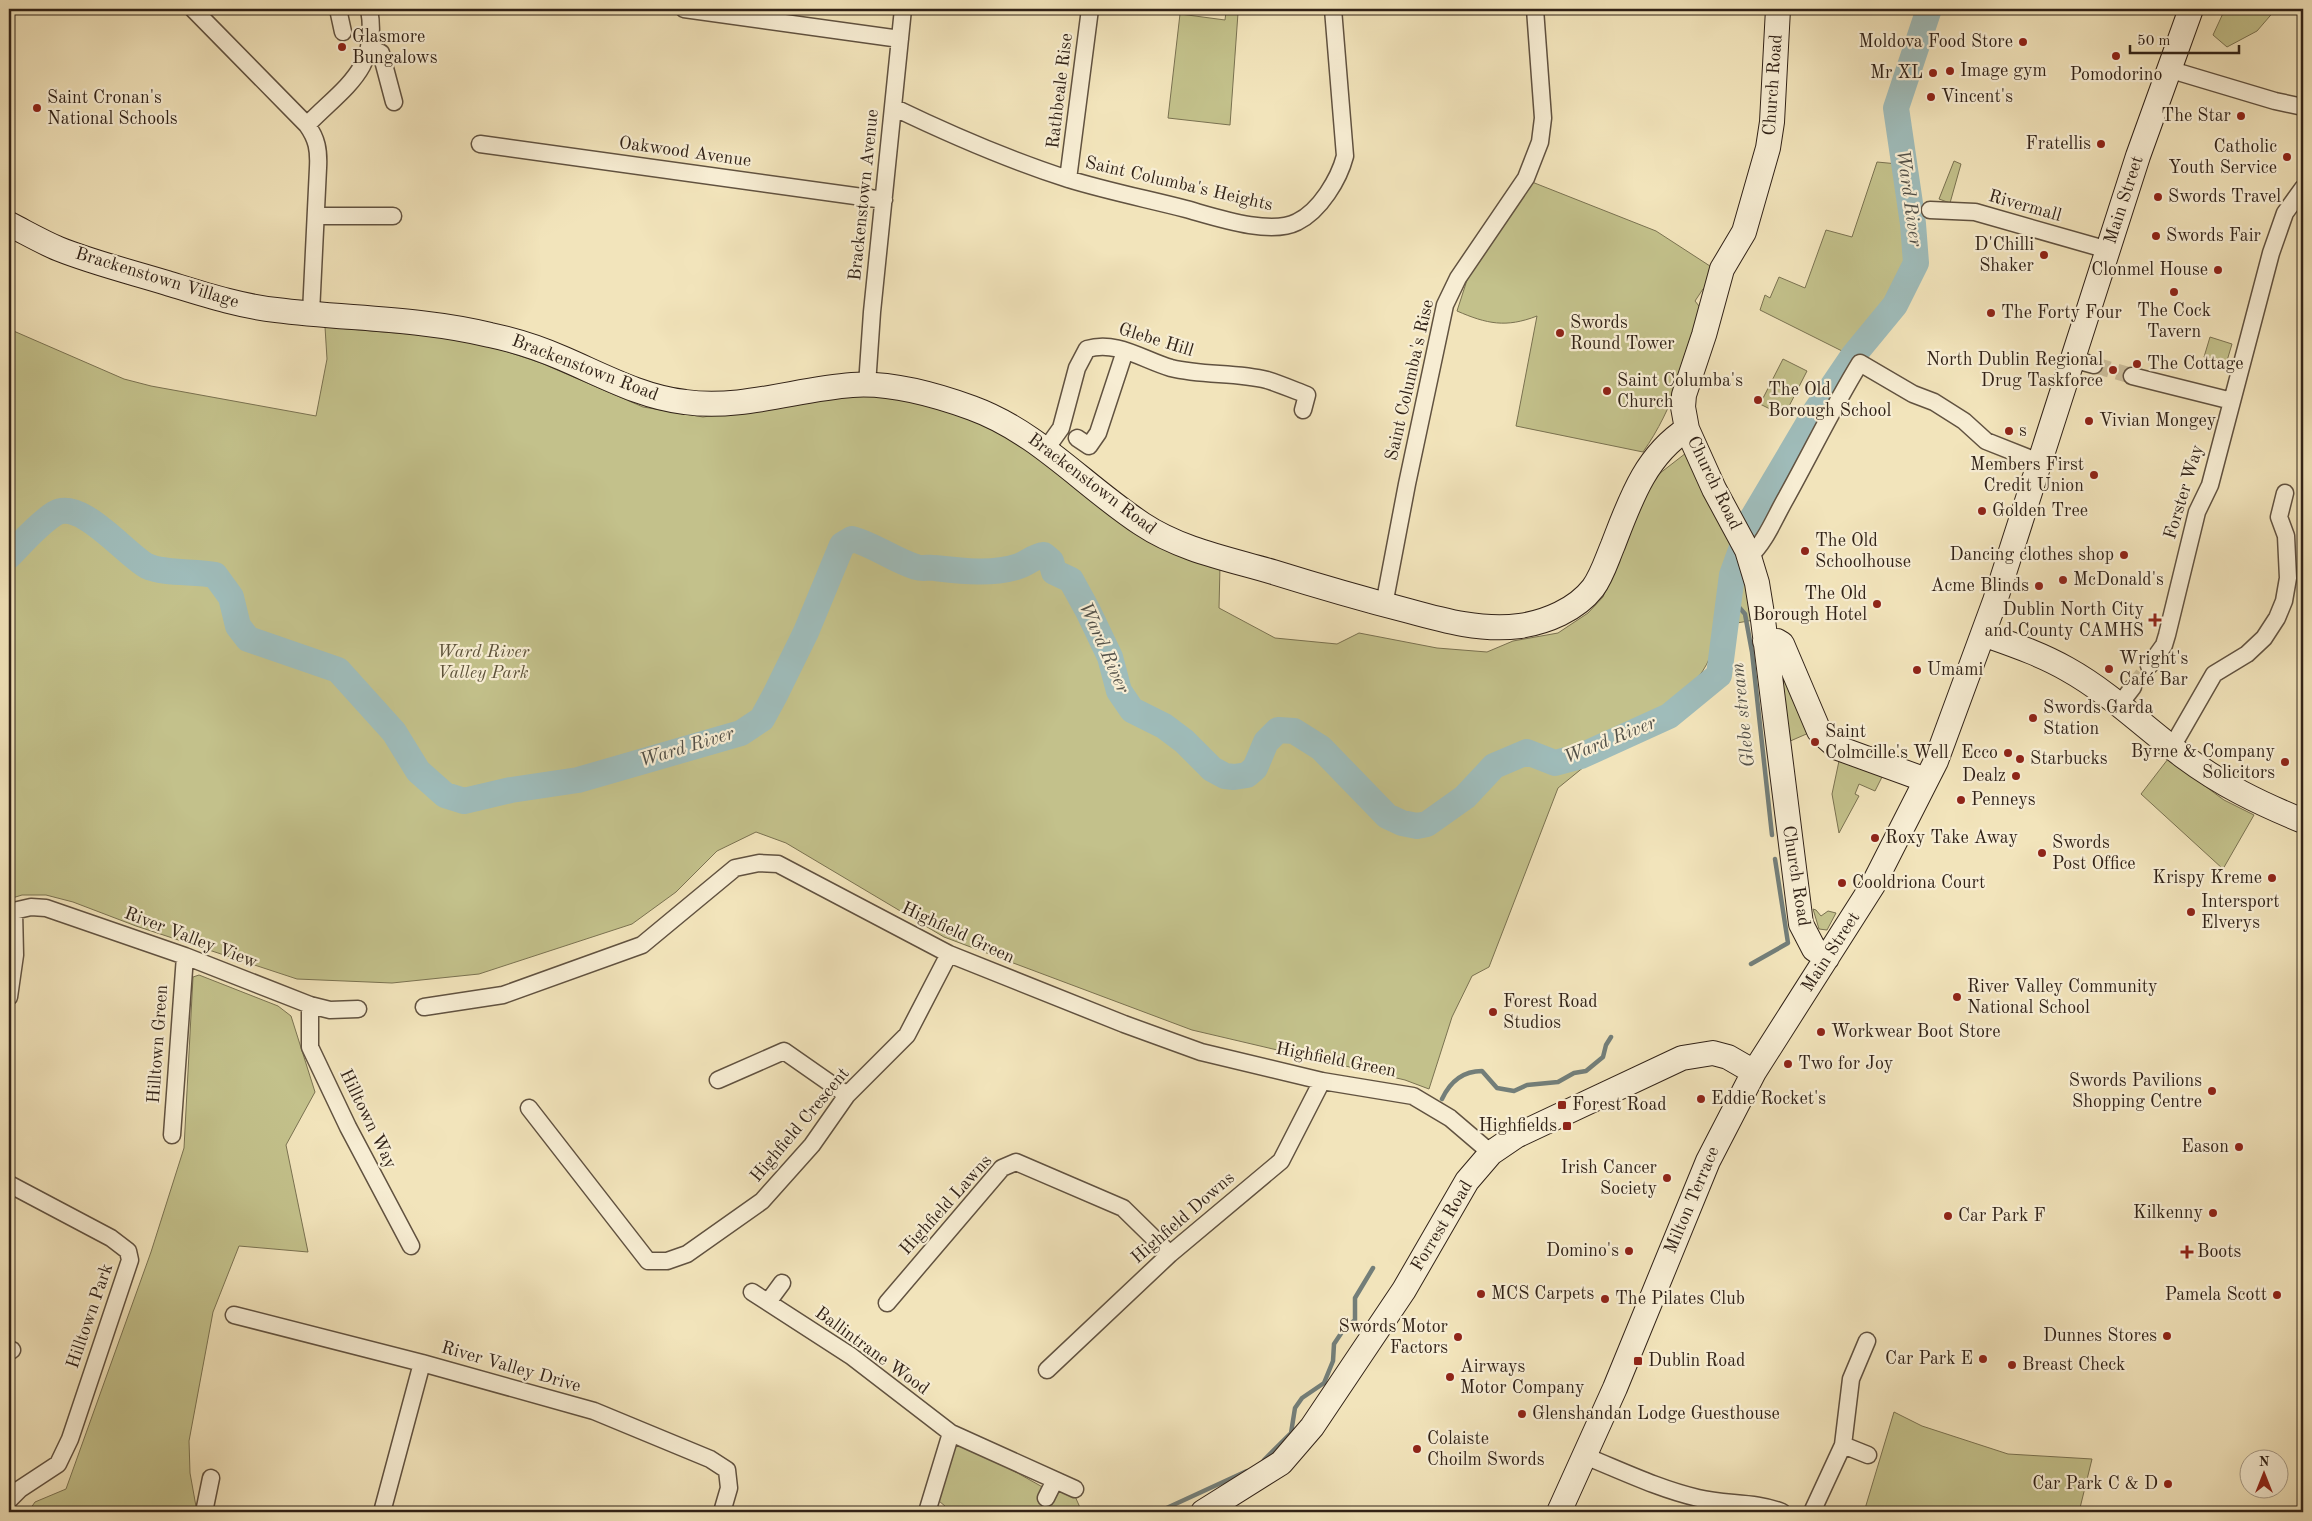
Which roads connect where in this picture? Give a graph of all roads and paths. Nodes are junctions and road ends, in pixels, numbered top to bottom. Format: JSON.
{"nodes":[{"id":1,"x":193,"y":9,"type":"edge"},
{"id":2,"x":338,"y":9,"type":"edge"},
{"id":3,"x":369,"y":9,"type":"edge"},
{"id":4,"x":684,"y":9,"type":"edge"},
{"id":5,"x":903,"y":9,"type":"edge"},
{"id":6,"x":1090,"y":9,"type":"edge"},
{"id":7,"x":1333,"y":9,"type":"edge"},
{"id":8,"x":1535,"y":9,"type":"edge"},
{"id":9,"x":1778,"y":9,"type":"edge"},
{"id":10,"x":2192,"y":9,"type":"edge"},
{"id":11,"x":713,"y":11,"type":"edge"},
{"id":12,"x":343,"y":32,"type":"dead end"},
{"id":13,"x":900,"y":39,"type":"junction"},
{"id":14,"x":370,"y":48,"type":"junction"},
{"id":15,"x":2168,"y":69,"type":"junction"},
{"id":16,"x":394,"y":102,"type":"dead end"},
{"id":17,"x":893,"y":107,"type":"junction"},
{"id":18,"x":2303,"y":107,"type":"edge"},
{"id":19,"x":307,"y":124,"type":"junction"},
{"id":20,"x":480,"y":144,"type":"dead end"},
{"id":21,"x":1068,"y":179,"type":"junction"},
{"id":22,"x":2303,"y":188,"type":"edge"},
{"id":23,"x":884,"y":200,"type":"junction"},
{"id":24,"x":1930,"y":210,"type":"dead end"},
{"id":25,"x":316,"y":216,"type":"junction"},
{"id":26,"x":393,"y":216,"type":"dead end"},
{"id":27,"x":9,"y":224,"type":"edge"},
{"id":28,"x":2108,"y":250,"type":"junction"},
{"id":29,"x":311,"y":313,"type":"junction"},
{"id":30,"x":401,"y":320,"type":"joint"},
{"id":31,"x":1126,"y":351,"type":"junction"},
{"id":32,"x":2132,"y":376,"type":"tunnel mouth"},
{"id":33,"x":867,"y":384,"type":"junction"},
{"id":34,"x":2232,"y":401,"type":"junction"},
{"id":35,"x":1303,"y":410,"type":"dead end"},
{"id":36,"x":1687,"y":429,"type":"junction"},
{"id":37,"x":1077,"y":438,"type":"dead end"},
{"id":38,"x":1046,"y":449,"type":"junction"},
{"id":39,"x":2039,"y":462,"type":"junction"},
{"id":40,"x":2284,"y":493,"type":"dead end"},
{"id":41,"x":1748,"y":553,"type":"junction"},
{"id":42,"x":1384,"y":605,"type":"junction"},
{"id":43,"x":1983,"y":634,"type":"junction"},
{"id":44,"x":1765,"y":640,"type":"junction"},
{"id":45,"x":2149,"y":666,"type":"tunnel mouth"},
{"id":46,"x":2172,"y":747,"type":"junction"},
{"id":47,"x":1926,"y":780,"type":"junction"},
{"id":48,"x":2303,"y":821,"type":"edge"},
{"id":49,"x":11,"y":912,"type":"edge"},
{"id":50,"x":949,"y":954,"type":"junction"},
{"id":51,"x":185,"y":956,"type":"junction"},
{"id":52,"x":1827,"y":958,"type":"junction"},
{"id":53,"x":9,"y":997,"type":"edge"},
{"id":54,"x":310,"y":1005,"type":"junction"},
{"id":55,"x":424,"y":1007,"type":"dead end"},
{"id":56,"x":358,"y":1009,"type":"dead end"},
{"id":57,"x":1754,"y":1072,"type":"junction"},
{"id":58,"x":718,"y":1080,"type":"dead end"},
{"id":59,"x":1322,"y":1080,"type":"junction"},
{"id":60,"x":847,"y":1095,"type":"junction"},
{"id":61,"x":529,"y":1108,"type":"dead end"},
{"id":62,"x":172,"y":1134,"type":"dead end"},
{"id":63,"x":1491,"y":1153,"type":"junction"},
{"id":64,"x":9,"y":1184,"type":"edge"},
{"id":65,"x":411,"y":1246,"type":"dead end"},
{"id":66,"x":1170,"y":1254,"type":"junction"},
{"id":67,"x":782,"y":1283,"type":"dead end"},
{"id":68,"x":752,"y":1292,"type":"dead end"},
{"id":69,"x":768,"y":1302,"type":"junction"},
{"id":70,"x":887,"y":1303,"type":"dead end"},
{"id":71,"x":234,"y":1315,"type":"dead end"},
{"id":72,"x":1867,"y":1341,"type":"dead end"},
{"id":73,"x":422,"y":1362,"type":"junction"},
{"id":74,"x":1047,"y":1370,"type":"dead end"},
{"id":75,"x":951,"y":1434,"type":"junction"},
{"id":76,"x":1844,"y":1444,"type":"junction"},
{"id":77,"x":1868,"y":1455,"type":"dead end"},
{"id":78,"x":1586,"y":1456,"type":"junction"},
{"id":79,"x":211,"y":1478,"type":"dead end"},
{"id":80,"x":1055,"y":1480,"type":"junction"},
{"id":81,"x":1075,"y":1489,"type":"dead end"},
{"id":82,"x":1046,"y":1498,"type":"dead end"},
{"id":83,"x":9,"y":1500,"type":"edge"},
{"id":84,"x":933,"y":1510,"type":"edge"},
{"id":85,"x":204,"y":1512,"type":"edge"},
{"id":86,"x":382,"y":1512,"type":"edge"},
{"id":87,"x":722,"y":1512,"type":"edge"},
{"id":88,"x":1203,"y":1512,"type":"edge"},
{"id":89,"x":1559,"y":1512,"type":"edge"},
{"id":90,"x":1782,"y":1512,"type":"edge"},
{"id":91,"x":1812,"y":1512,"type":"edge"}],
"edges":[{"from":1,"to":19,"type":"street"},
{"from":2,"to":12,"type":"street"},
{"from":3,"to":14,"type":"street"},
{"from":4,"to":11,"type":"street"},
{"from":5,"to":13,"type":"street","name":"Brackenstown Avenue"},
{"from":6,"to":21,"type":"street","name":"Rathbeale Rise"},
{"from":7,"to":21,"type":"street","name":"Saint Columba's Heights"},
{"from":8,"to":42,"type":"street","name":"Saint Columba's Rise"},
{"from":9,"to":36,"type":"street","name":"Church Road"},
{"from":10,"to":15,"type":"street","name":"Main Street"},
{"from":11,"to":13,"type":"street"},
{"from":13,"to":17,"type":"street","name":"Brackenstown Avenue"},
{"from":14,"to":16,"type":"street"},
{"from":14,"to":19,"type":"street"},
{"from":15,"to":18,"type":"street"},
{"from":15,"to":28,"type":"street","name":"Main Street"},
{"from":17,"to":21,"type":"street","name":"Saint Columba's Heights"},
{"from":17,"to":23,"type":"street","name":"Brackenstown Avenue"},
{"from":19,"to":25,"type":"street"},
{"from":20,"to":23,"type":"street","name":"Oakwood Avenue"},
{"from":22,"to":34,"type":"street","name":"Forster Way"},
{"from":23,"to":33,"type":"street","name":"Brackenstown Avenue"},
{"from":24,"to":28,"type":"street","name":"Rivermall"},
{"from":25,"to":26,"type":"street"},
{"from":25,"to":29,"type":"street"},
{"from":27,"to":29,"type":"street","name":"Brackenstown Village"},
{"from":28,"to":39,"type":"street","name":"Main Street"},
{"from":29,"to":30,"type":"street","name":"Brackenstown Village"},
{"from":30,"to":33,"type":"street","name":"Brackenstown Road"},
{"from":31,"to":35,"type":"street","name":"Glebe Hill"},
{"from":31,"to":37,"type":"street"},
{"from":31,"to":38,"type":"street","name":"Glebe Hill"},
{"from":32,"to":34,"type":"street"},
{"from":33,"to":38,"type":"street","name":"Brackenstown Road"},
{"from":34,"to":45,"type":"street","name":"Forster Way"},
{"from":36,"to":41,"type":"street","name":"Church Road"},
{"from":36,"to":42,"type":"street","name":"Brackenstown Road"},
{"from":38,"to":42,"type":"street","name":"Brackenstown Road"},
{"from":39,"to":41,"type":"street"},
{"from":39,"to":43,"type":"street","name":"Main Street"},
{"from":40,"to":46,"type":"street"},
{"from":41,"to":44,"type":"street","name":"Church Road"},
{"from":43,"to":46,"type":"street"},
{"from":43,"to":47,"type":"street","name":"Main Street"},
{"from":44,"to":47,"type":"street"},
{"from":44,"to":52,"type":"street","name":"Church Road"},
{"from":46,"to":48,"type":"street"},
{"from":47,"to":52,"type":"street","name":"Main Street"},
{"from":49,"to":51,"type":"street","name":"River Valley View"},
{"from":49,"to":53,"type":"street"},
{"from":50,"to":55,"type":"street","name":"Highfield Green"},
{"from":50,"to":59,"type":"street","name":"Highfield Green"},
{"from":50,"to":60,"type":"street","name":"Highfield Crescent"},
{"from":51,"to":54,"type":"street","name":"River Valley View"},
{"from":51,"to":62,"type":"street","name":"Hilltown Green"},
{"from":52,"to":57,"type":"street","name":"Main Street"},
{"from":54,"to":56,"type":"street","name":"River Valley View"},
{"from":54,"to":65,"type":"street","name":"Hilltown Way"},
{"from":57,"to":63,"type":"street","name":"Forrest Road"},
{"from":57,"to":78,"type":"street","name":"Milton Terrace"},
{"from":58,"to":60,"type":"street"},
{"from":59,"to":63,"type":"street","name":"Highfield Green"},
{"from":59,"to":66,"type":"street","name":"Highfield Downs"},
{"from":60,"to":61,"type":"street","name":"Highfield Crescent"},
{"from":63,"to":88,"type":"street","name":"Forrest Road"},
{"from":64,"to":83,"type":"street","name":"Hilltown Park"},
{"from":66,"to":70,"type":"street","name":"Highfield Lawns"},
{"from":66,"to":74,"type":"street","name":"Highfield Downs"},
{"from":67,"to":69,"type":"street"},
{"from":68,"to":69,"type":"street","name":"Ballintrane Wood"},
{"from":69,"to":75,"type":"street","name":"Ballintrane Wood"},
{"from":71,"to":73,"type":"street","name":"River Valley Drive"},
{"from":72,"to":76,"type":"street"},
{"from":73,"to":86,"type":"street"},
{"from":73,"to":87,"type":"street","name":"River Valley Drive"},
{"from":75,"to":80,"type":"street","name":"Ballintrane Wood"},
{"from":75,"to":84,"type":"street"},
{"from":76,"to":77,"type":"street"},
{"from":76,"to":91,"type":"street"},
{"from":78,"to":89,"type":"street"},
{"from":78,"to":90,"type":"street"},
{"from":79,"to":85,"type":"street"},
{"from":80,"to":81,"type":"street","name":"Ballintrane Wood"},
{"from":80,"to":82,"type":"street"}]}
